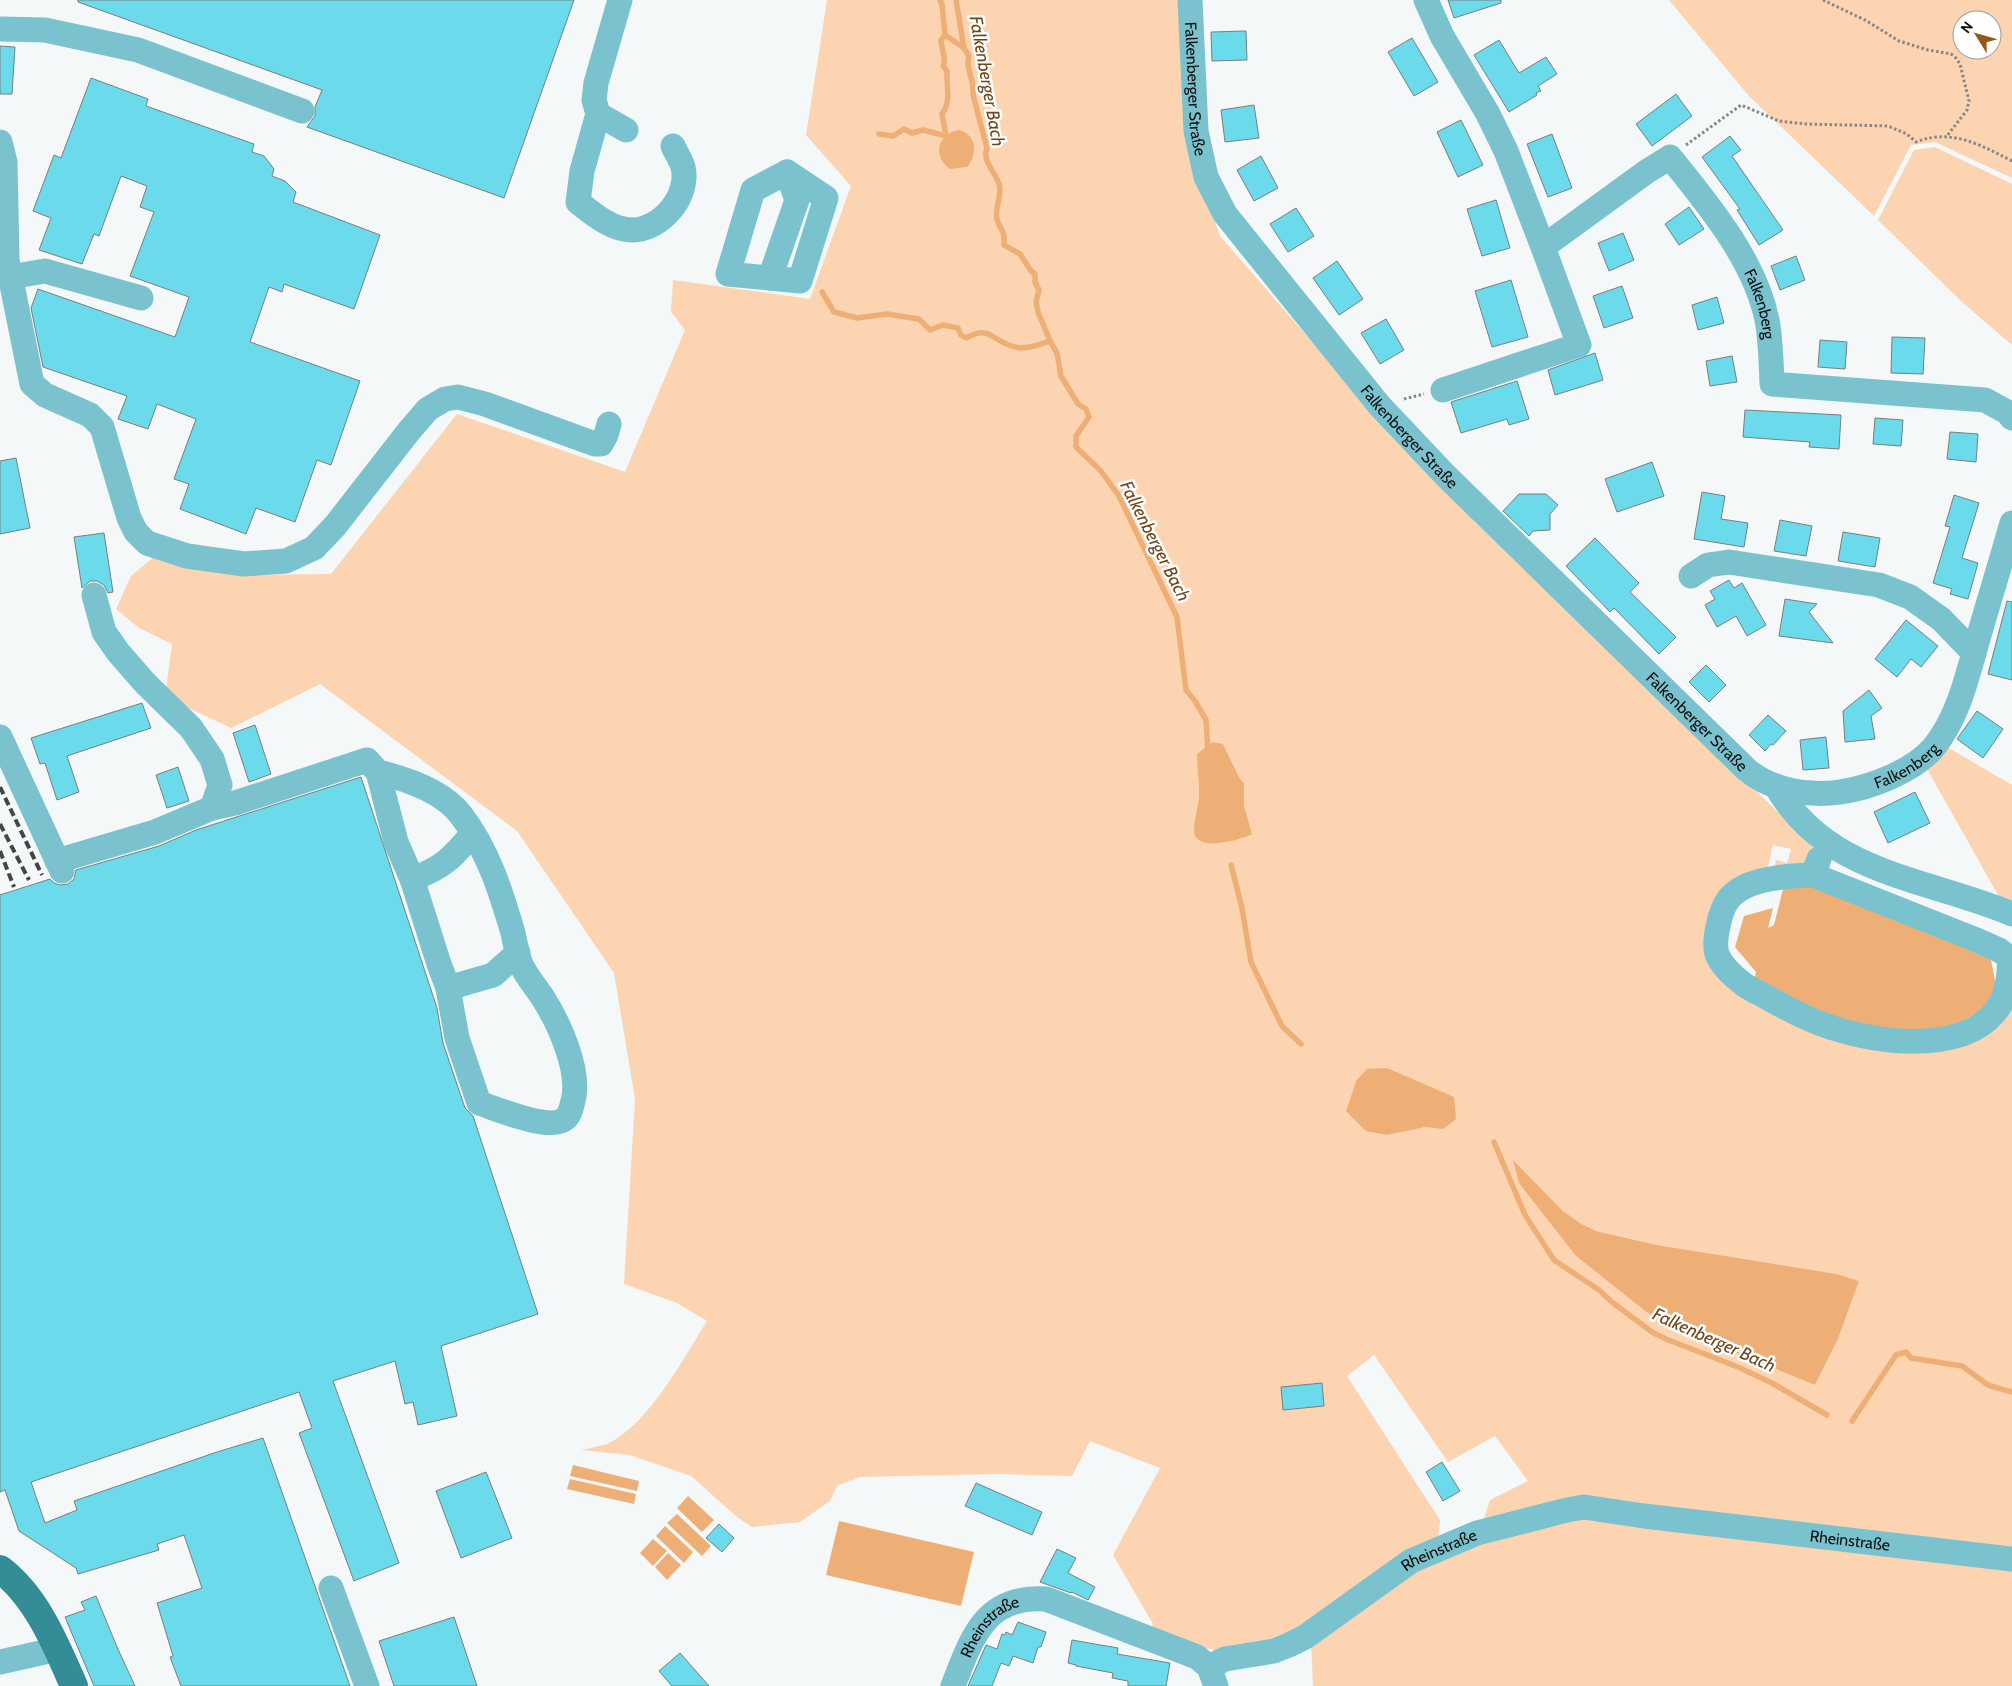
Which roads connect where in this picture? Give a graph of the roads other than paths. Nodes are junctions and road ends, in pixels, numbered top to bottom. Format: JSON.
{"nodes":[{"id":1,"x":620,"y":0,"type":"edge"},
{"id":2,"x":1190,"y":0,"type":"edge"},
{"id":3,"x":1426,"y":0,"type":"edge"},
{"id":4,"x":0,"y":29,"type":"edge"},
{"id":5,"x":302,"y":111,"type":"dead end"},
{"id":6,"x":598,"y":114,"type":"junction"},
{"id":7,"x":626,"y":130,"type":"dead end"},
{"id":8,"x":0,"y":142,"type":"edge"},
{"id":9,"x":673,"y":146,"type":"dead end"},
{"id":10,"x":787,"y":172,"type":"joint"},
{"id":11,"x":1543,"y":247,"type":"junction"},
{"id":12,"x":10,"y":277,"type":"junction"},
{"id":13,"x":140,"y":298,"type":"dead end"},
{"id":14,"x":1443,"y":390,"type":"road end"},
{"id":15,"x":2012,"y":418,"type":"edge"},
{"id":16,"x":609,"y":424,"type":"dead end"},
{"id":17,"x":2012,"y":523,"type":"edge"},
{"id":18,"x":1691,"y":576,"type":"dead end"},
{"id":19,"x":94,"y":595,"type":"dead end"},
{"id":20,"x":1974,"y":654,"type":"junction"},
{"id":21,"x":0,"y":737,"type":"edge"},
{"id":22,"x":378,"y":772,"type":"junction"},
{"id":23,"x":1776,"y":786,"type":"junction"},
{"id":24,"x":212,"y":808,"type":"junction"},
{"id":25,"x":473,"y":833,"type":"junction"},
{"id":26,"x":1825,"y":842,"type":"junction"},
{"id":27,"x":1814,"y":875,"type":"junction"},
{"id":28,"x":412,"y":879,"type":"junction"},
{"id":29,"x":2012,"y":914,"type":"edge"},
{"id":30,"x":518,"y":953,"type":"junction"},
{"id":31,"x":2011,"y":957,"type":"edge"},
{"id":32,"x":448,"y":988,"type":"junction"},
{"id":33,"x":2012,"y":1559,"type":"edge"},
{"id":34,"x":0,"y":1569,"type":"edge"},
{"id":35,"x":331,"y":1588,"type":"dead end"},
{"id":36,"x":58,"y":1649,"type":"junction"},
{"id":37,"x":0,"y":1662,"type":"edge"},
{"id":38,"x":1212,"y":1677,"type":"edge"},
{"id":39,"x":74,"y":1686,"type":"edge"},
{"id":40,"x":367,"y":1686,"type":"edge"},
{"id":41,"x":953,"y":1686,"type":"edge"}],
"edges":[{"from":1,"to":6,"type":"street"},
{"from":2,"to":23,"type":"street","name":"Falkenberger Straße"},
{"from":3,"to":11,"type":"street"},
{"from":4,"to":5,"type":"street"},
{"from":6,"to":7,"type":"street"},
{"from":6,"to":9,"type":"street"},
{"from":8,"to":12,"type":"street"},
{"from":10,"to":10,"type":"street"},
{"from":11,"to":14,"type":"street"},
{"from":11,"to":15,"type":"street","name":"Falkenberg"},
{"from":12,"to":13,"type":"street"},
{"from":12,"to":16,"type":"street"},
{"from":17,"to":20,"type":"street","name":"Falkenberg"},
{"from":18,"to":20,"type":"street"},
{"from":19,"to":24,"type":"street"},
{"from":20,"to":23,"type":"street","name":"Falkenberg"},
{"from":21,"to":24,"type":"street"},
{"from":22,"to":24,"type":"street"},
{"from":22,"to":25,"type":"street"},
{"from":22,"to":28,"type":"street"},
{"from":23,"to":26,"type":"street"},
{"from":25,"to":28,"type":"street"},
{"from":25,"to":30,"type":"street"},
{"from":26,"to":27,"type":"street"},
{"from":26,"to":29,"type":"street"},
{"from":27,"to":31,"type":"street"},
{"from":27,"to":31,"type":"street"},
{"from":28,"to":32,"type":"street"},
{"from":30,"to":32,"type":"street"},
{"from":30,"to":32,"type":"street"},
{"from":33,"to":38,"type":"street","name":"Rheinstraße"},
{"from":34,"to":36,"type":"main road"},
{"from":35,"to":40,"type":"street"},
{"from":36,"to":37,"type":"street"},
{"from":36,"to":39,"type":"main road"},
{"from":38,"to":41,"type":"street","name":"Rheinstraße"}]}
